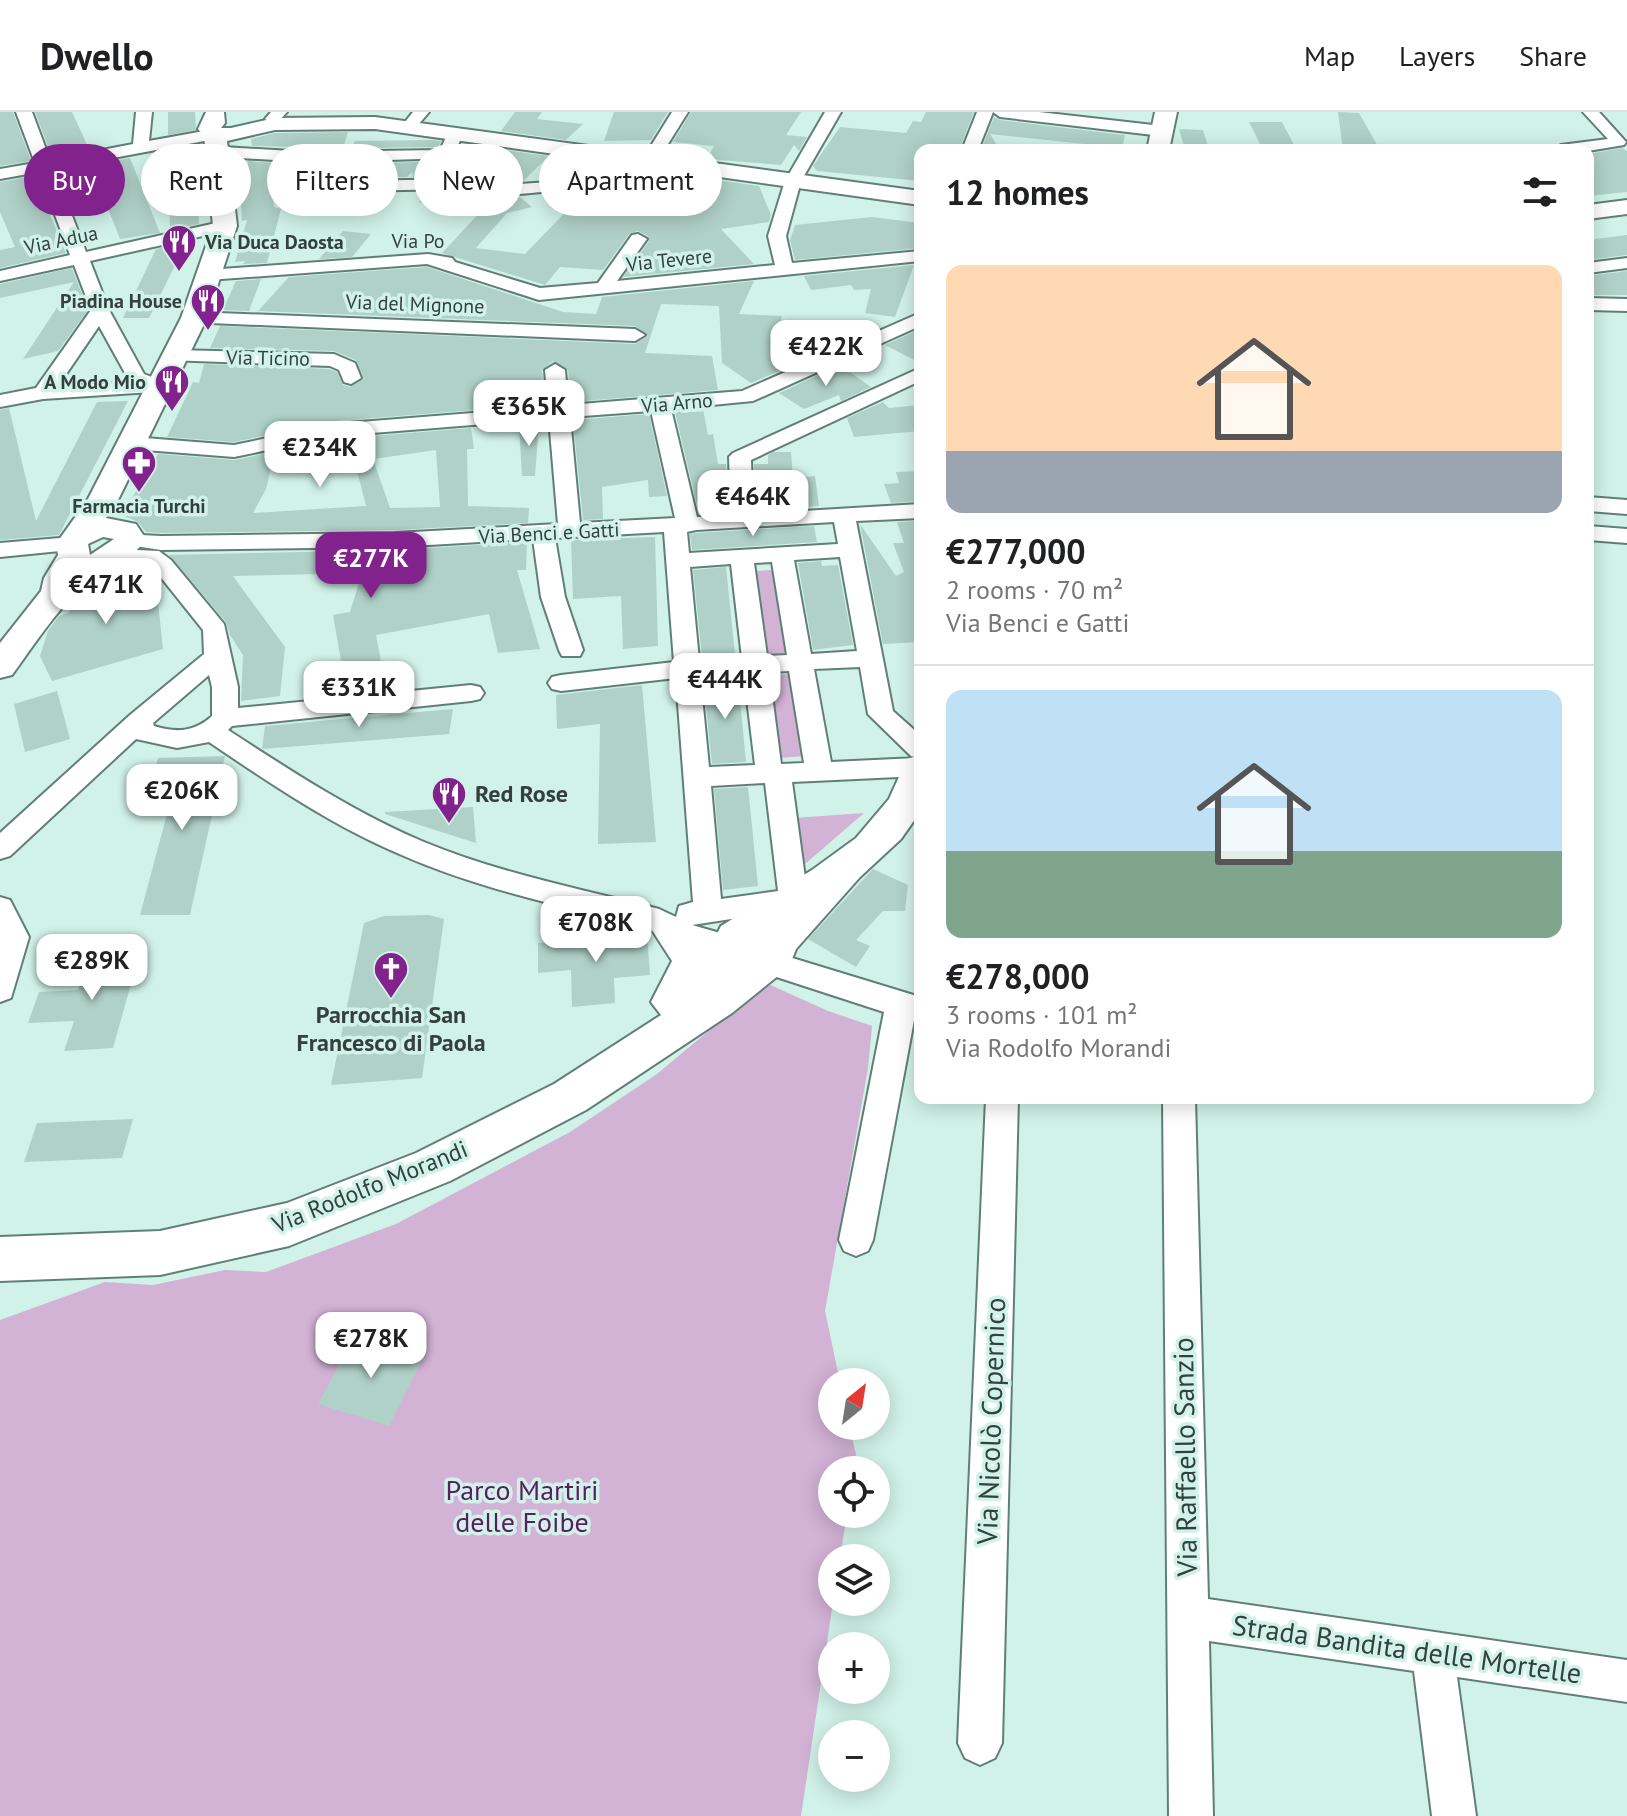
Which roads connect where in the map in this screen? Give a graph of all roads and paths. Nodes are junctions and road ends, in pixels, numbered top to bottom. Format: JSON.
{"nodes":[{"id":1,"x":24,"y":112,"type":"edge"},
{"id":2,"x":144,"y":112,"type":"edge"},
{"id":3,"x":680,"y":112,"type":"edge"},
{"id":4,"x":833,"y":112,"type":"edge"},
{"id":5,"x":985,"y":112,"type":"edge"},
{"id":6,"x":1000,"y":112,"type":"edge"},
{"id":7,"x":276,"y":116,"type":"edge"},
{"id":8,"x":417,"y":117,"type":"edge"},
{"id":9,"x":1596,"y":118,"type":"edge"},
{"id":10,"x":227,"y":131,"type":"edge"},
{"id":11,"x":1162,"y":131,"type":"edge"},
{"id":12,"x":455,"y":134,"type":"junction"},
{"id":13,"x":1624,"y":141,"type":"edge"},
{"id":14,"x":36,"y":144,"type":"edge"},
{"id":15,"x":141,"y":144,"type":"edge"},
{"id":16,"x":168,"y":144,"type":"edge"},
{"id":17,"x":273,"y":144,"type":"edge"},
{"id":18,"x":451,"y":144,"type":"edge"},
{"id":19,"x":567,"y":144,"type":"edge"},
{"id":20,"x":660,"y":144,"type":"edge"},
{"id":21,"x":972,"y":144,"type":"edge"},
{"id":22,"x":1594,"y":145,"type":"edge"},
{"id":23,"x":539,"y":146,"type":"edge"},
{"id":24,"x":141,"y":148,"type":"edge"},
{"id":25,"x":125,"y":151,"type":"edge"},
{"id":26,"x":722,"y":168,"type":"edge"},
{"id":27,"x":24,"y":169,"type":"edge"},
{"id":28,"x":0,"y":174,"type":"edge"},
{"id":29,"x":414,"y":174,"type":"edge"},
{"id":30,"x":795,"y":178,"type":"junction"},
{"id":31,"x":398,"y":185,"type":"edge"},
{"id":32,"x":410,"y":185,"type":"junction"},
{"id":33,"x":539,"y":188,"type":"edge"},
{"id":34,"x":914,"y":194,"type":"edge"},
{"id":35,"x":1627,"y":207,"type":"edge"},
{"id":36,"x":1594,"y":211,"type":"edge"},
{"id":37,"x":65,"y":216,"type":"edge"},
{"id":38,"x":1627,"y":217,"type":"edge"},
{"id":39,"x":1594,"y":221,"type":"edge"},
{"id":40,"x":225,"y":226,"type":"junction"},
{"id":41,"x":638,"y":239,"type":"dead end"},
{"id":42,"x":372,"y":241,"type":"dead end"},
{"id":43,"x":914,"y":256,"type":"edge"},
{"id":44,"x":82,"y":259,"type":"junction"},
{"id":45,"x":428,"y":259,"type":"junction"},
{"id":46,"x":1627,"y":263,"type":"edge"},
{"id":47,"x":352,"y":265,"type":"junction"},
{"id":48,"x":619,"y":266,"type":"junction"},
{"id":49,"x":784,"y":267,"type":"junction"},
{"id":50,"x":1594,"y":267,"type":"edge"},
{"id":51,"x":208,"y":275,"type":"junction"},
{"id":52,"x":0,"y":276,"type":"edge"},
{"id":53,"x":703,"y":279,"type":"junction"},
{"id":54,"x":606,"y":284,"type":"junction"},
{"id":55,"x":627,"y":287,"type":"junction"},
{"id":56,"x":1594,"y":304,"type":"edge"},
{"id":57,"x":1627,"y":305,"type":"edge"},
{"id":58,"x":100,"y":310,"type":"junction"},
{"id":59,"x":194,"y":318,"type":"junction"},
{"id":60,"x":914,"y":322,"type":"edge"},
{"id":61,"x":635,"y":335,"type":"dead end"},
{"id":62,"x":175,"y":356,"type":"junction"},
{"id":63,"x":555,"y":370,"type":"dead end"},
{"id":64,"x":914,"y":377,"type":"edge"},
{"id":65,"x":351,"y":378,"type":"dead end"},
{"id":66,"x":160,"y":387,"type":"junction"},
{"id":67,"x":43,"y":393,"type":"junction"},
{"id":68,"x":0,"y":401,"type":"edge"},
{"id":69,"x":660,"y":404,"type":"junction"},
{"id":70,"x":559,"y":412,"type":"junction"},
{"id":71,"x":132,"y":443,"type":"junction"},
{"id":72,"x":1594,"y":504,"type":"edge"},
{"id":73,"x":1627,"y":507,"type":"edge"},
{"id":74,"x":914,"y":511,"type":"edge"},
{"id":75,"x":844,"y":517,"type":"junction"},
{"id":76,"x":742,"y":523,"type":"junction"},
{"id":77,"x":682,"y":526,"type":"junction"},
{"id":78,"x":570,"y":532,"type":"junction"},
{"id":79,"x":543,"y":533,"type":"junction"},
{"id":80,"x":1594,"y":533,"type":"edge"},
{"id":81,"x":115,"y":536,"type":"junction"},
{"id":82,"x":1627,"y":536,"type":"edge"},
{"id":83,"x":220,"y":541,"type":"junction"},
{"id":84,"x":75,"y":545,"type":"junction"},
{"id":85,"x":0,"y":550,"type":"edge"},
{"id":86,"x":850,"y":550,"type":"junction"},
{"id":87,"x":782,"y":555,"type":"junction"},
{"id":88,"x":742,"y":557,"type":"junction"},
{"id":89,"x":678,"y":561,"type":"junction"},
{"id":90,"x":169,"y":572,"type":"junction"},
{"id":91,"x":57,"y":592,"type":"junction"},
{"id":92,"x":571,"y":650,"type":"dead end"},
{"id":93,"x":216,"y":656,"type":"junction"},
{"id":94,"x":870,"y":658,"type":"junction"},
{"id":95,"x":800,"y":662,"type":"junction"},
{"id":96,"x":755,"y":665,"type":"junction"},
{"id":97,"x":0,"y":667,"type":"edge"},
{"id":98,"x":687,"y":669,"type":"junction"},
{"id":99,"x":561,"y":683,"type":"dead end"},
{"id":100,"x":471,"y":693,"type":"dead end"},
{"id":101,"x":139,"y":721,"type":"junction"},
{"id":102,"x":219,"y":725,"type":"junction"},
{"id":103,"x":914,"y":744,"type":"edge"},
{"id":104,"x":914,"y":767,"type":"edge"},
{"id":105,"x":819,"y":771,"type":"junction"},
{"id":106,"x":773,"y":774,"type":"junction"},
{"id":107,"x":696,"y":777,"type":"junction"},
{"id":108,"x":912,"y":808,"type":"edge"},
{"id":109,"x":0,"y":849,"type":"edge"},
{"id":110,"x":848,"y":865,"type":"junction"},
{"id":111,"x":794,"y":900,"type":"junction"},
{"id":112,"x":0,"y":908,"type":"edge"},
{"id":113,"x":679,"y":919,"type":"junction"},
{"id":114,"x":754,"y":948,"type":"junction"},
{"id":115,"x":0,"y":990,"type":"edge"},
{"id":116,"x":911,"y":1007,"type":"edge"},
{"id":117,"x":665,"y":1035,"type":"junction"},
{"id":118,"x":1002,"y":1104,"type":"edge"},
{"id":119,"x":1179,"y":1104,"type":"edge"},
{"id":120,"x":856,"y":1240,"type":"dead end"},
{"id":121,"x":0,"y":1259,"type":"edge"},
{"id":122,"x":1188,"y":1617,"type":"junction"},
{"id":123,"x":1433,"y":1653,"type":"junction"},
{"id":124,"x":1627,"y":1681,"type":"edge"},
{"id":125,"x":980,"y":1743,"type":"dead end"},
{"id":126,"x":1191,"y":1816,"type":"edge"},
{"id":127,"x":1454,"y":1816,"type":"edge"}],
"edges":[{"from":1,"to":14,"type":"street"},
{"from":2,"to":15,"type":"street"},
{"from":3,"to":20,"type":"street"},
{"from":4,"to":30,"type":"street"},
{"from":5,"to":21,"type":"street"},
{"from":6,"to":11,"type":"street"},
{"from":7,"to":8,"type":"street"},
{"from":7,"to":10,"type":"street"},
{"from":8,"to":19,"type":"street"},
{"from":9,"to":13,"type":"street"},
{"from":10,"to":12,"type":"street"},
{"from":10,"to":16,"type":"street"},
{"from":10,"to":17,"type":"street"},
{"from":10,"to":40,"type":"street"},
{"from":12,"to":18,"type":"street"},
{"from":12,"to":23,"type":"street"},
{"from":13,"to":22,"type":"street"},
{"from":24,"to":25,"type":"street"},
{"from":26,"to":30,"type":"street"},
{"from":27,"to":28,"type":"street"},
{"from":29,"to":32,"type":"street"},
{"from":30,"to":34,"type":"street"},
{"from":30,"to":49,"type":"street"},
{"from":31,"to":32,"type":"street"},
{"from":32,"to":33,"type":"street"},
{"from":35,"to":36,"type":"street"},
{"from":37,"to":44,"type":"street"},
{"from":38,"to":39,"type":"street"},
{"from":40,"to":44,"type":"street","name":"Via Adua"},
{"from":40,"to":51,"type":"street"},
{"from":41,"to":48,"type":"street"},
{"from":42,"to":47,"type":"street"},
{"from":43,"to":49,"type":"street","name":"Via Tevere"},
{"from":44,"to":52,"type":"street","name":"Via Adua"},
{"from":44,"to":58,"type":"street"},
{"from":45,"to":47,"type":"street","name":"Via Po"},
{"from":45,"to":54,"type":"street","name":"Via Po"},
{"from":45,"to":55,"type":"street","name":"Via Tevere"},
{"from":46,"to":50,"type":"street"},
{"from":47,"to":51,"type":"street","name":"Via Po"},
{"from":48,"to":53,"type":"street"},
{"from":48,"to":54,"type":"street"},
{"from":49,"to":53,"type":"street","name":"Via Tevere"},
{"from":51,"to":59,"type":"street"},
{"from":53,"to":55,"type":"street","name":"Via Tevere"},
{"from":54,"to":55,"type":"street","name":"Via Po"},
{"from":56,"to":57,"type":"street"},
{"from":58,"to":66,"type":"street"},
{"from":58,"to":67,"type":"street"},
{"from":59,"to":61,"type":"street","name":"Via del Mignone"},
{"from":59,"to":62,"type":"street"},
{"from":60,"to":69,"type":"street","name":"Via Arno"},
{"from":62,"to":65,"type":"street","name":"Via Ticino"},
{"from":62,"to":66,"type":"street"},
{"from":63,"to":70,"type":"street"},
{"from":64,"to":76,"type":"street"},
{"from":66,"to":67,"type":"street"},
{"from":66,"to":71,"type":"street"},
{"from":67,"to":68,"type":"street"},
{"from":69,"to":70,"type":"street","name":"Via Arno"},
{"from":69,"to":77,"type":"street"},
{"from":70,"to":71,"type":"street","name":"Via Arno"},
{"from":70,"to":78,"type":"street"},
{"from":71,"to":81,"type":"street"},
{"from":72,"to":73,"type":"street"},
{"from":74,"to":75,"type":"street","name":"Via Benci e Gatti"},
{"from":75,"to":76,"type":"street","name":"Via Benci e Gatti"},
{"from":75,"to":86,"type":"street"},
{"from":76,"to":77,"type":"street","name":"Via Benci e Gatti"},
{"from":77,"to":78,"type":"street","name":"Via Benci e Gatti"},
{"from":77,"to":89,"type":"street"},
{"from":78,"to":79,"type":"street","name":"Via Benci e Gatti"},
{"from":79,"to":83,"type":"street","name":"Via Benci e Gatti"},
{"from":79,"to":92,"type":"street"},
{"from":80,"to":82,"type":"street"},
{"from":81,"to":83,"type":"street","name":"Via Benci e Gatti"},
{"from":81,"to":84,"type":"street"},
{"from":81,"to":84,"type":"street"},
{"from":81,"to":90,"type":"street"},
{"from":81,"to":91,"type":"street"},
{"from":83,"to":90,"type":"street"},
{"from":84,"to":85,"type":"street"},
{"from":84,"to":91,"type":"street"},
{"from":86,"to":87,"type":"street"},
{"from":86,"to":94,"type":"street"},
{"from":87,"to":88,"type":"street"},
{"from":87,"to":95,"type":"street"},
{"from":88,"to":89,"type":"street"},
{"from":88,"to":96,"type":"street"},
{"from":89,"to":98,"type":"street"},
{"from":90,"to":93,"type":"street"},
{"from":91,"to":97,"type":"street"},
{"from":93,"to":101,"type":"street"},
{"from":93,"to":102,"type":"street"},
{"from":94,"to":95,"type":"street"},
{"from":94,"to":103,"type":"street"},
{"from":95,"to":96,"type":"street"},
{"from":95,"to":105,"type":"street"},
{"from":96,"to":98,"type":"street"},
{"from":96,"to":106,"type":"street"},
{"from":98,"to":99,"type":"street"},
{"from":98,"to":107,"type":"street"},
{"from":100,"to":102,"type":"street"},
{"from":101,"to":102,"type":"street"},
{"from":101,"to":109,"type":"street"},
{"from":102,"to":113,"type":"street"},
{"from":104,"to":105,"type":"street"},
{"from":105,"to":106,"type":"street"},
{"from":106,"to":107,"type":"street"},
{"from":106,"to":111,"type":"street"},
{"from":107,"to":113,"type":"street"},
{"from":108,"to":110,"type":"street"},
{"from":110,"to":111,"type":"street"},
{"from":110,"to":114,"type":"street"},
{"from":111,"to":113,"type":"street"},
{"from":111,"to":114,"type":"street"},
{"from":112,"to":115,"type":"street"},
{"from":113,"to":114,"type":"street"},
{"from":113,"to":117,"type":"street"},
{"from":114,"to":116,"type":"street"},
{"from":114,"to":117,"type":"street","name":"Via Rodolfo Morandi"},
{"from":116,"to":120,"type":"street"},
{"from":117,"to":121,"type":"street","name":"Via Rodolfo Morandi"},
{"from":118,"to":125,"type":"street","name":"Via Nicolò Copernico"},
{"from":119,"to":122,"type":"street","name":"Via Raffaello Sanzio"},
{"from":122,"to":123,"type":"street","name":"Strada Bandita delle Mortelle"},
{"from":122,"to":126,"type":"street","name":"Via Raffaello Sanzio"},
{"from":123,"to":124,"type":"street","name":"Strada Bandita delle Mortelle"},
{"from":123,"to":127,"type":"street"}]}
